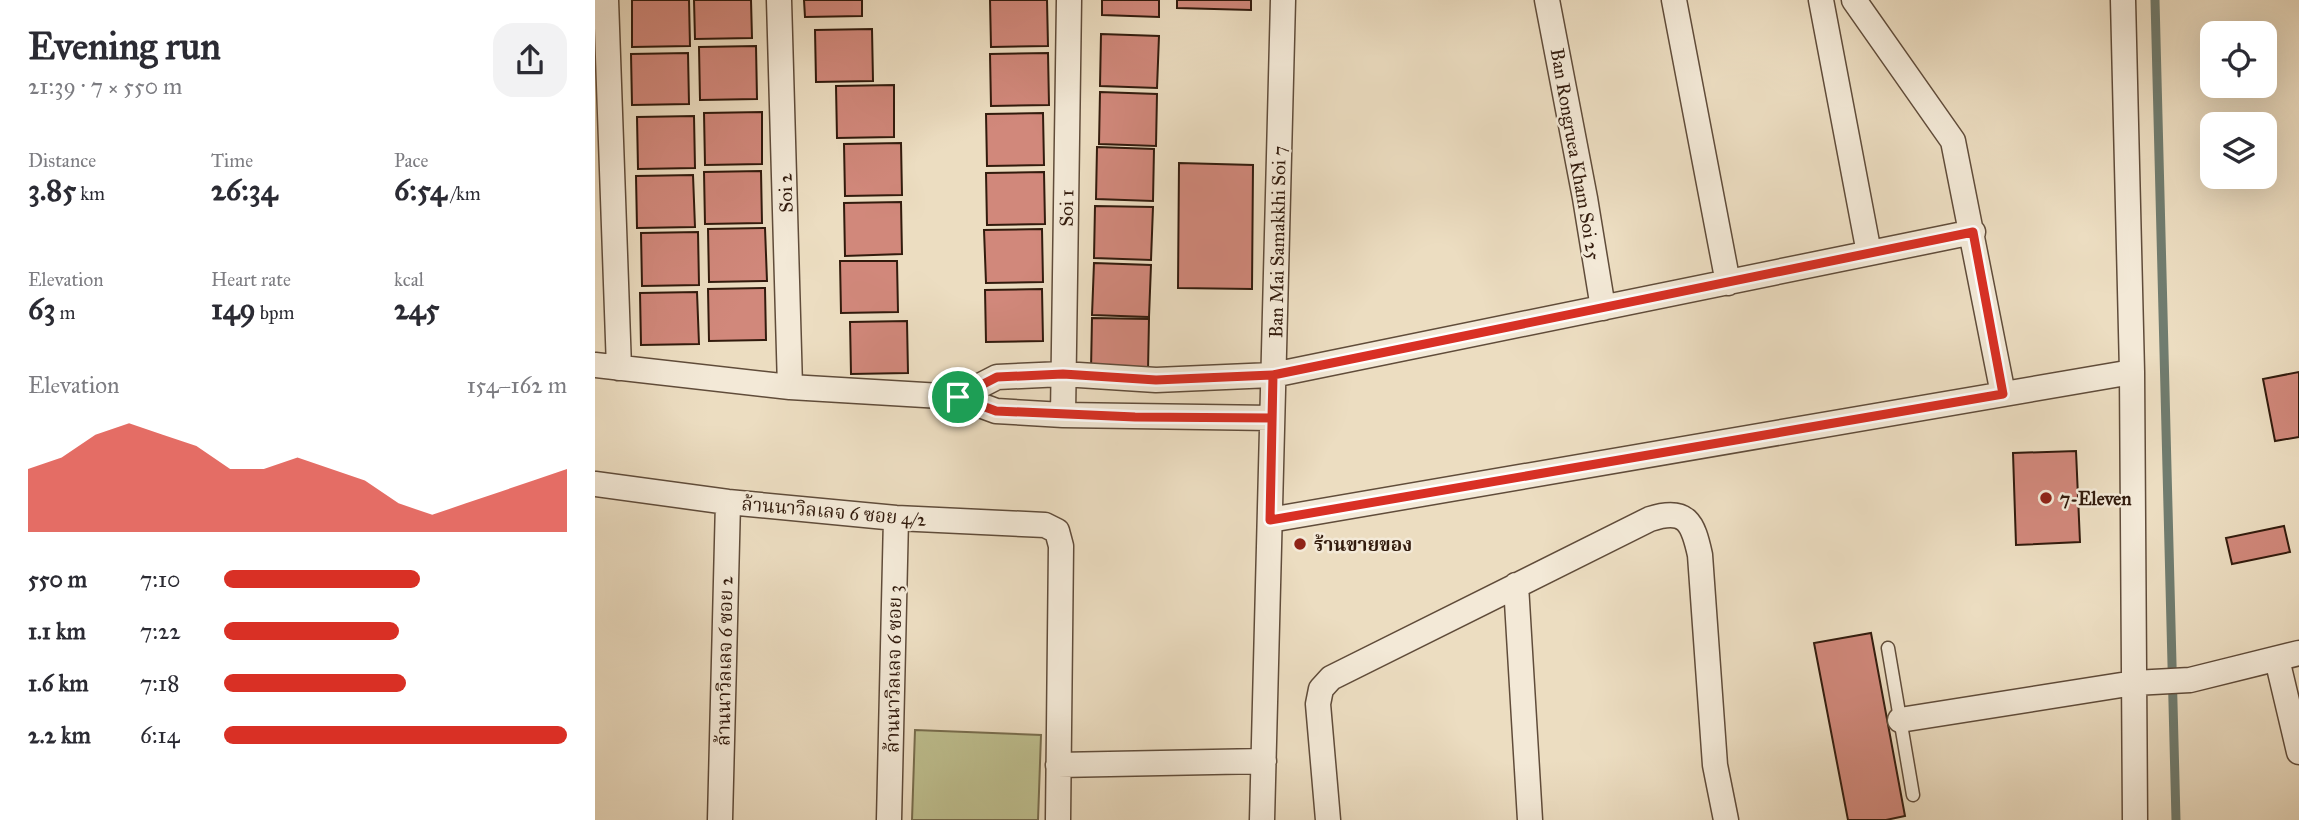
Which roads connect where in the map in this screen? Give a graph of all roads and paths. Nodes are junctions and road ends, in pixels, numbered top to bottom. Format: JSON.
{"nodes":[{"id":1,"x":605,"y":0,"type":"edge"},
{"id":2,"x":779,"y":0,"type":"edge"},
{"id":3,"x":1069,"y":0,"type":"edge"},
{"id":4,"x":1283,"y":0,"type":"edge"},
{"id":5,"x":1548,"y":0,"type":"edge"},
{"id":6,"x":1674,"y":0,"type":"edge"},
{"id":7,"x":1821,"y":0,"type":"edge"},
{"id":8,"x":1854,"y":0,"type":"edge"},
{"id":9,"x":2123,"y":0,"type":"edge"},
{"id":10,"x":1973,"y":232,"type":"junction"},
{"id":11,"x":1869,"y":254,"type":"junction"},
{"id":12,"x":1728,"y":282,"type":"junction"},
{"id":13,"x":1603,"y":308,"type":"junction"},
{"id":14,"x":607,"y":366,"type":"edge"},
{"id":15,"x":2132,"y":372,"type":"junction"},
{"id":16,"x":1063,"y":374,"type":"junction"},
{"id":17,"x":1273,"y":375,"type":"junction"},
{"id":18,"x":790,"y":387,"type":"junction"},
{"id":19,"x":2003,"y":394,"type":"junction"},
{"id":20,"x":958,"y":397,"type":"junction"},
{"id":21,"x":1062,"y":415,"type":"junction"},
{"id":22,"x":1272,"y":418,"type":"junction"},
{"id":23,"x":595,"y":484,"type":"edge"},
{"id":24,"x":728,"y":502,"type":"junction"},
{"id":25,"x":896,"y":518,"type":"junction"},
{"id":26,"x":1270,"y":520,"type":"junction"},
{"id":27,"x":1516,"y":585,"type":"junction"},
{"id":28,"x":1888,"y":648,"type":"dead end"},
{"id":29,"x":2288,"y":656,"type":"edge"},
{"id":30,"x":2134,"y":683,"type":"junction"},
{"id":31,"x":1900,"y":720,"type":"junction"},
{"id":32,"x":2299,"y":752,"type":"edge"},
{"id":33,"x":1264,"y":761,"type":"junction"},
{"id":34,"x":1058,"y":765,"type":"junction"},
{"id":35,"x":1913,"y":794,"type":"dead end"},
{"id":36,"x":720,"y":820,"type":"edge"},
{"id":37,"x":889,"y":820,"type":"edge"},
{"id":38,"x":1058,"y":820,"type":"edge"},
{"id":39,"x":1262,"y":820,"type":"edge"},
{"id":40,"x":1328,"y":820,"type":"edge"},
{"id":41,"x":1530,"y":820,"type":"edge"},
{"id":42,"x":1726,"y":820,"type":"edge"},
{"id":43,"x":2135,"y":820,"type":"edge"}],
"edges":[{"from":1,"to":14,"type":"street"},
{"from":2,"to":18,"type":"street","name":"Soi 2"},
{"from":3,"to":16,"type":"street","name":"Soi 1"},
{"from":4,"to":17,"type":"street","name":"Ban Mai Samakkhi Soi 7"},
{"from":5,"to":13,"type":"street","name":"Ban Rongruea Kham Soi 25"},
{"from":6,"to":12,"type":"street"},
{"from":7,"to":11,"type":"street"},
{"from":8,"to":10,"type":"street"},
{"from":9,"to":15,"type":"street"},
{"from":10,"to":11,"type":"street"},
{"from":10,"to":19,"type":"street"},
{"from":11,"to":12,"type":"street"},
{"from":12,"to":13,"type":"street"},
{"from":13,"to":17,"type":"street"},
{"from":14,"to":18,"type":"street"},
{"from":15,"to":19,"type":"street"},
{"from":15,"to":30,"type":"street"},
{"from":16,"to":17,"type":"street"},
{"from":16,"to":20,"type":"street"},
{"from":16,"to":21,"type":"street","name":"Soi 1"},
{"from":17,"to":22,"type":"street","name":"Ban Mai Samakkhi Soi 7"},
{"from":18,"to":20,"type":"street"},
{"from":19,"to":26,"type":"street"},
{"from":20,"to":21,"type":"street"},
{"from":21,"to":22,"type":"street"},
{"from":22,"to":26,"type":"street","name":"Ban Mai Samakkhi Soi 7"},
{"from":23,"to":24,"type":"street","name":"ล้านนาวิลเลจ 6 ซอย 4/2"},
{"from":24,"to":25,"type":"street","name":"ล้านนาวิลเลจ 6 ซอย 4/2"},
{"from":24,"to":36,"type":"street","name":"ล้านนาวิลเลจ 6 ซอย 2"},
{"from":25,"to":34,"type":"street","name":"ล้านนาวิลเลจ 6 ซอย 4/2"},
{"from":25,"to":37,"type":"street","name":"ล้านนาวิลเลจ 6 ซอย 3"},
{"from":26,"to":33,"type":"street","name":"Ban Mai Samakkhi Soi 7"},
{"from":27,"to":40,"type":"street"},
{"from":27,"to":41,"type":"street"},
{"from":27,"to":42,"type":"street"},
{"from":28,"to":31,"type":"lane"},
{"from":29,"to":30,"type":"street"},
{"from":29,"to":32,"type":"street"},
{"from":30,"to":31,"type":"street"},
{"from":30,"to":43,"type":"street"},
{"from":31,"to":35,"type":"lane"},
{"from":33,"to":34,"type":"street"},
{"from":33,"to":39,"type":"street","name":"Ban Mai Samakkhi Soi 7"},
{"from":34,"to":38,"type":"street"}]}
